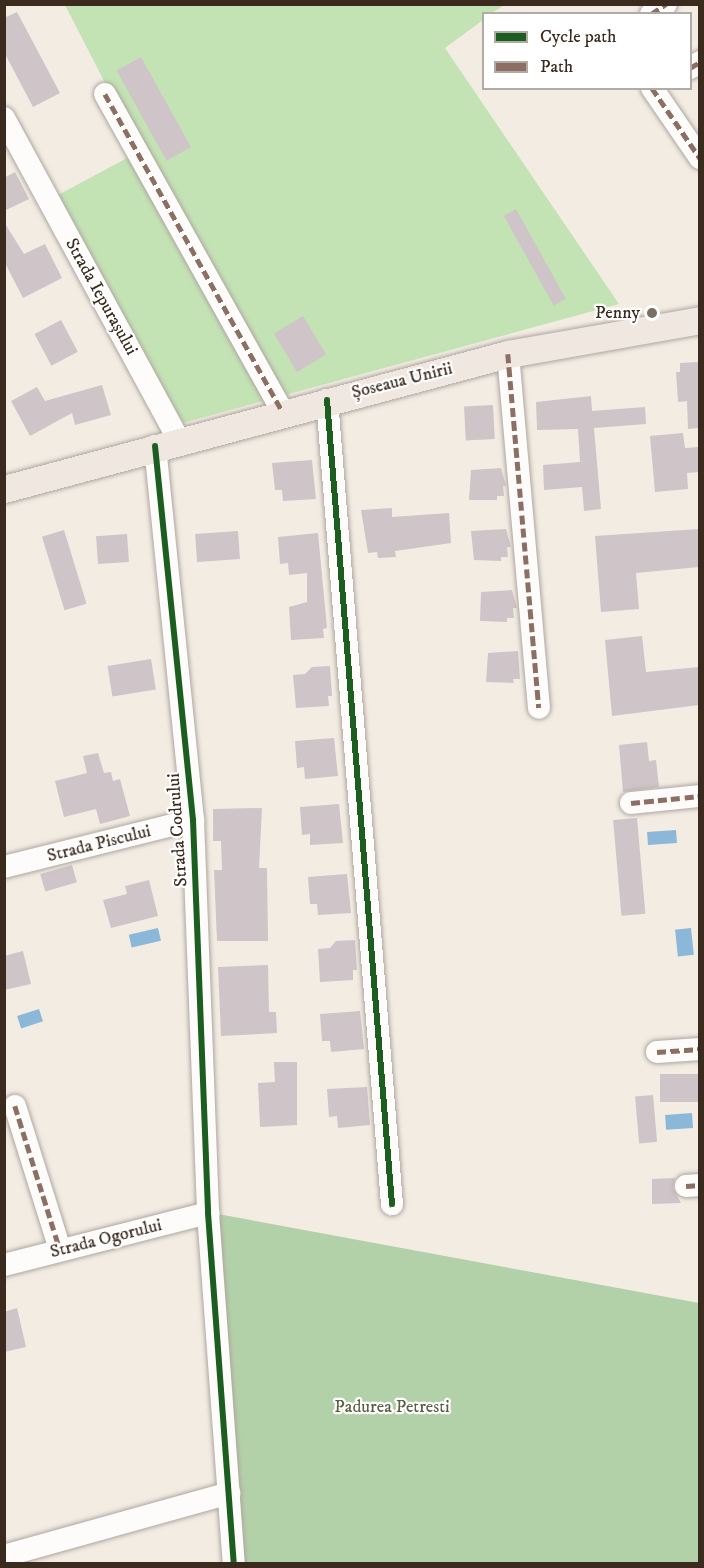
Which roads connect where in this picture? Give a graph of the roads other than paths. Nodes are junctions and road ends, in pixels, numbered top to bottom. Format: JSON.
{"nodes":[{"id":1,"x":655,"y":90,"type":"edge"},
{"id":2,"x":105,"y":94,"type":"dead end"},
{"id":3,"x":4,"y":118,"type":"edge"},
{"id":4,"x":11,"y":154,"type":"edge"},
{"id":5,"x":699,"y":158,"type":"edge"},
{"id":6,"x":699,"y":320,"type":"edge"},
{"id":7,"x":508,"y":354,"type":"junction"},
{"id":8,"x":327,"y":400,"type":"junction"},
{"id":9,"x":283,"y":412,"type":"junction"},
{"id":10,"x":167,"y":443,"type":"junction"},
{"id":11,"x":4,"y":489,"type":"edge"},
{"id":12,"x":539,"y":708,"type":"dead end"},
{"id":13,"x":699,"y":796,"type":"edge"},
{"id":14,"x":631,"y":803,"type":"dead end"},
{"id":15,"x":193,"y":820,"type":"junction"},
{"id":16,"x":4,"y":867,"type":"edge"},
{"id":17,"x":699,"y":1049,"type":"edge"},
{"id":18,"x":657,"y":1052,"type":"dead end"},
{"id":19,"x":15,"y":1106,"type":"dead end"},
{"id":20,"x":392,"y":1204,"type":"dead end"},
{"id":21,"x":208,"y":1213,"type":"junction"},
{"id":22,"x":60,"y":1250,"type":"junction"},
{"id":23,"x":4,"y":1265,"type":"edge"},
{"id":24,"x":229,"y":1493,"type":"junction"},
{"id":25,"x":4,"y":1556,"type":"edge"},
{"id":26,"x":234,"y":1563,"type":"edge"}],
"edges":[{"from":1,"to":5,"type":"street"},
{"from":2,"to":9,"type":"street"},
{"from":3,"to":4,"type":"street","name":"Strada Iepurașului"},
{"from":4,"to":10,"type":"street","name":"Strada Iepurașului"},
{"from":6,"to":7,"type":"main road","name":"Șoseaua Unirii"},
{"from":7,"to":8,"type":"main road","name":"Șoseaua Unirii"},
{"from":7,"to":12,"type":"street"},
{"from":8,"to":9,"type":"main road","name":"Șoseaua Unirii"},
{"from":8,"to":20,"type":"street"},
{"from":9,"to":10,"type":"main road","name":"Șoseaua Unirii"},
{"from":10,"to":11,"type":"main road","name":"Șoseaua Unirii"},
{"from":10,"to":15,"type":"street","name":"Strada Codrului"},
{"from":13,"to":14,"type":"street"},
{"from":15,"to":16,"type":"street","name":"Strada Piscului"},
{"from":15,"to":21,"type":"street","name":"Strada Codrului"},
{"from":17,"to":18,"type":"street"},
{"from":19,"to":22,"type":"street"},
{"from":21,"to":22,"type":"street","name":"Strada Ogorului"},
{"from":21,"to":24,"type":"street","name":"Strada Codrului"},
{"from":22,"to":23,"type":"street","name":"Strada Ogorului"},
{"from":24,"to":25,"type":"street"},
{"from":24,"to":26,"type":"street","name":"Strada Codrului"}]}
